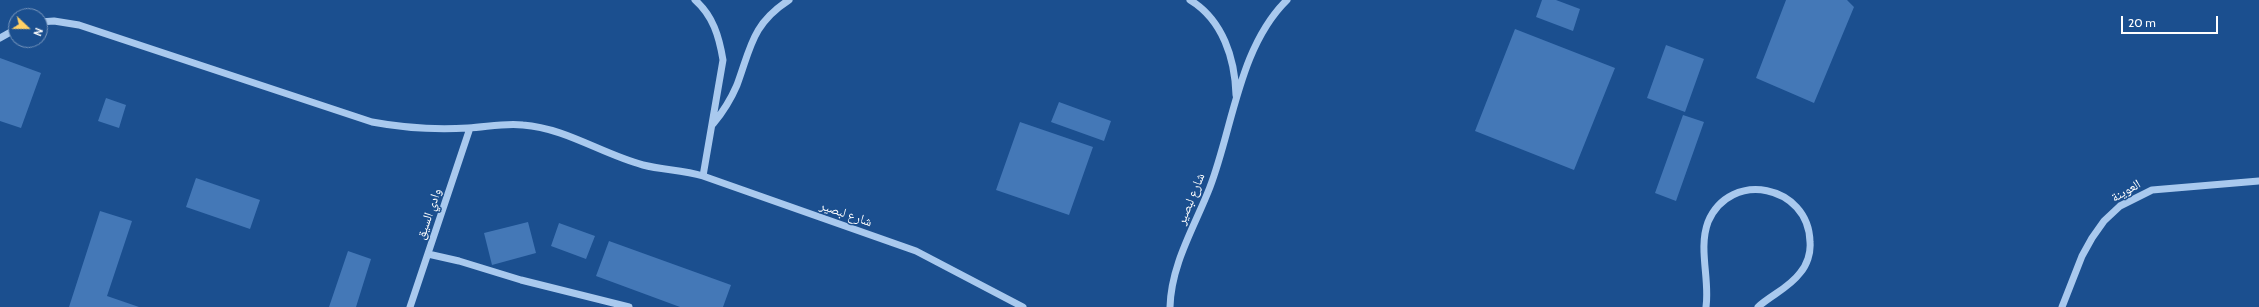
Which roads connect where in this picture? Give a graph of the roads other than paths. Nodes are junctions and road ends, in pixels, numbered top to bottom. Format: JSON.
{"nodes":[{"id":1,"x":695,"y":0,"type":"edge"},
{"id":2,"x":789,"y":0,"type":"edge"},
{"id":3,"x":1190,"y":0,"type":"edge"},
{"id":4,"x":1287,"y":0,"type":"edge"},
{"id":5,"x":48,"y":21,"type":"edge"},
{"id":6,"x":1236,"y":99,"type":"junction"},
{"id":7,"x":712,"y":126,"type":"junction"},
{"id":8,"x":470,"y":128,"type":"junction"},
{"id":9,"x":702,"y":176,"type":"junction"},
{"id":10,"x":2259,"y":181,"type":"edge"},
{"id":11,"x":428,"y":254,"type":"junction"},
{"id":12,"x":609,"y":305,"type":"edge"},
{"id":13,"x":410,"y":307,"type":"edge"},
{"id":14,"x":629,"y":307,"type":"edge"},
{"id":15,"x":1024,"y":307,"type":"edge"},
{"id":16,"x":1170,"y":307,"type":"edge"},
{"id":17,"x":1706,"y":307,"type":"edge"},
{"id":18,"x":1758,"y":307,"type":"edge"},
{"id":19,"x":2062,"y":307,"type":"edge"}],
"edges":[{"from":1,"to":7,"type":"street"},
{"from":2,"to":7,"type":"street"},
{"from":3,"to":6,"type":"street","name":"شارع لبصير"},
{"from":4,"to":6,"type":"street","name":"شارع لبصير"},
{"from":5,"to":8,"type":"street","name":"شارع لبصير"},
{"from":6,"to":16,"type":"street","name":"شارع لبصير"},
{"from":7,"to":9,"type":"street"},
{"from":8,"to":9,"type":"street","name":"شارع لبصير"},
{"from":8,"to":11,"type":"street","name":"وادي السيق"},
{"from":9,"to":15,"type":"street","name":"شارع لبصير"},
{"from":10,"to":19,"type":"street","name":"العوينة"},
{"from":11,"to":12,"type":"street"},
{"from":11,"to":13,"type":"street","name":"وادي السيق"},
{"from":12,"to":14,"type":"street"},
{"from":17,"to":18,"type":"street"}]}
